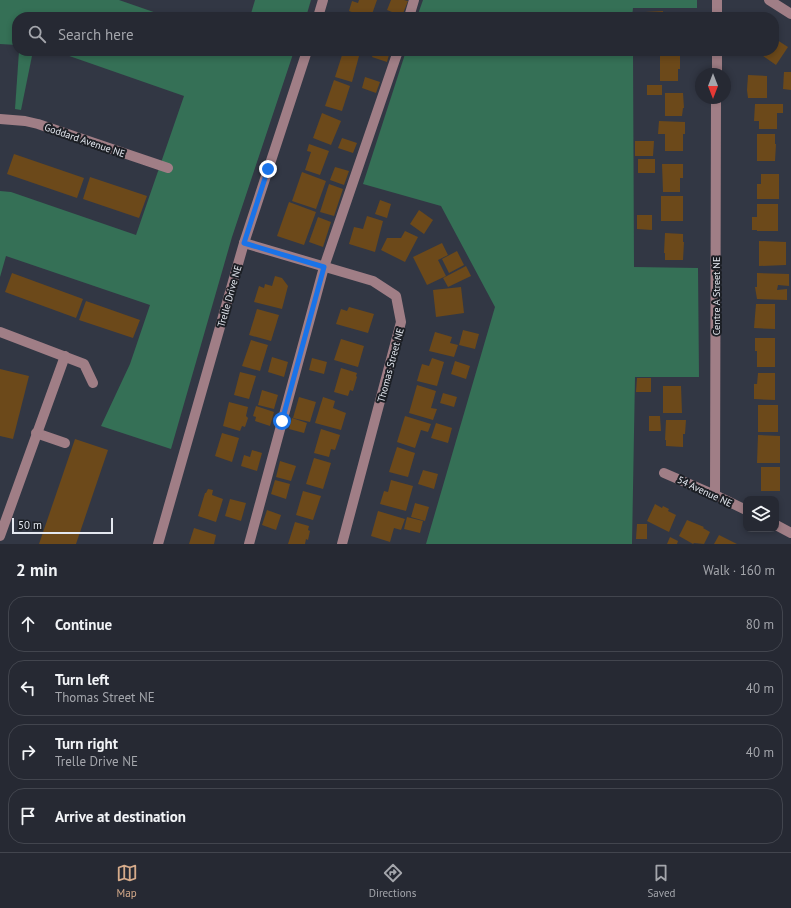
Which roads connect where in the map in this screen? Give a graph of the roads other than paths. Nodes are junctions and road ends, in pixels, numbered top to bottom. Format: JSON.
{"nodes":[{"id":1,"x":323,"y":0,"type":"edge"},
{"id":2,"x":414,"y":0,"type":"edge"},
{"id":3,"x":717,"y":0,"type":"edge"},
{"id":4,"x":769,"y":0,"type":"edge"},
{"id":5,"x":319,"y":12,"type":"edge"},
{"id":6,"x":410,"y":12,"type":"edge"},
{"id":7,"x":717,"y":12,"type":"edge"},
{"id":8,"x":791,"y":14,"type":"edge"},
{"id":9,"x":305,"y":56,"type":"edge"},
{"id":10,"x":396,"y":56,"type":"edge"},
{"id":11,"x":717,"y":56,"type":"edge"},
{"id":12,"x":716,"y":68,"type":"edge"},
{"id":13,"x":716,"y":104,"type":"edge"},
{"id":14,"x":0,"y":119,"type":"edge"},
{"id":15,"x":168,"y":168,"type":"dead end"},
{"id":16,"x":244,"y":243,"type":"junction"},
{"id":17,"x":324,"y":267,"type":"junction"},
{"id":18,"x":0,"y":332,"type":"edge"},
{"id":19,"x":65,"y":356,"type":"junction"},
{"id":20,"x":93,"y":383,"type":"dead end"},
{"id":21,"x":36,"y":433,"type":"junction"},
{"id":22,"x":65,"y":443,"type":"dead end"},
{"id":23,"x":664,"y":472,"type":"dead end"},
{"id":24,"x":715,"y":495,"type":"junction"},
{"id":25,"x":743,"y":509,"type":"edge"},
{"id":26,"x":779,"y":527,"type":"edge"},
{"id":27,"x":791,"y":533,"type":"edge"},
{"id":28,"x":0,"y":536,"type":"edge"},
{"id":29,"x":158,"y":544,"type":"edge"},
{"id":30,"x":249,"y":544,"type":"edge"},
{"id":31,"x":342,"y":544,"type":"edge"}],
"edges":[{"from":1,"to":5,"type":"street"},
{"from":2,"to":6,"type":"street"},
{"from":3,"to":7,"type":"street"},
{"from":4,"to":8,"type":"street"},
{"from":9,"to":16,"type":"street","name":"Trelle Drive NE"},
{"from":10,"to":17,"type":"street"},
{"from":11,"to":12,"type":"street"},
{"from":13,"to":24,"type":"street","name":"Centre A Street NE"},
{"from":14,"to":15,"type":"street","name":"Goddard Avenue NE"},
{"from":16,"to":17,"type":"street","name":"Thomas Street NE"},
{"from":16,"to":29,"type":"street","name":"Trelle Drive NE"},
{"from":17,"to":30,"type":"street"},
{"from":17,"to":31,"type":"street","name":"Thomas Street NE"},
{"from":18,"to":19,"type":"street"},
{"from":19,"to":20,"type":"street"},
{"from":19,"to":21,"type":"street"},
{"from":21,"to":22,"type":"street"},
{"from":21,"to":28,"type":"street"},
{"from":23,"to":24,"type":"street","name":"54 Avenue NE"},
{"from":24,"to":25,"type":"street","name":"54 Avenue NE"},
{"from":26,"to":27,"type":"street"}]}
